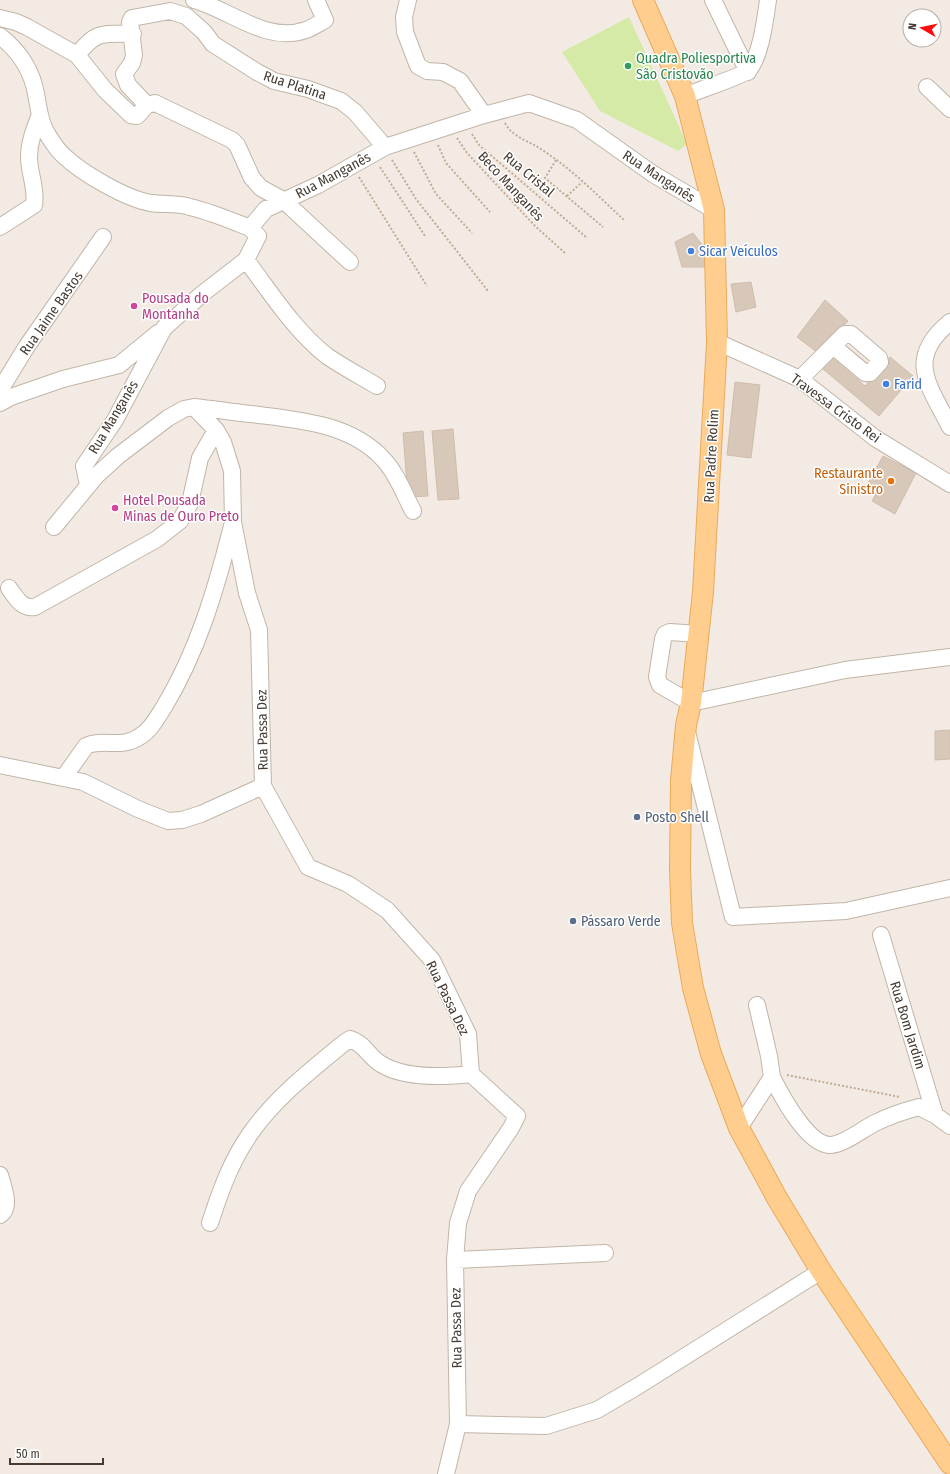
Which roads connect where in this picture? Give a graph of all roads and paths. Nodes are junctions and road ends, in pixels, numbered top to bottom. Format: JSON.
{"nodes":[{"id":1,"x":197,"y":0,"type":"edge"},
{"id":2,"x":316,"y":0,"type":"edge"},
{"id":3,"x":408,"y":0,"type":"edge"},
{"id":4,"x":643,"y":0,"type":"edge"},
{"id":5,"x":713,"y":0,"type":"edge"},
{"id":6,"x":768,"y":0,"type":"edge"},
{"id":7,"x":0,"y":18,"type":"edge"},
{"id":8,"x":133,"y":34,"type":"junction"},
{"id":9,"x":0,"y":36,"type":"edge"},
{"id":10,"x":77,"y":55,"type":"junction"},
{"id":11,"x":748,"y":72,"type":"junction"},
{"id":12,"x":927,"y":87,"type":"dead end"},
{"id":13,"x":685,"y":96,"type":"junction"},
{"id":14,"x":147,"y":105,"type":"junction"},
{"id":15,"x":950,"y":109,"type":"edge"},
{"id":16,"x":492,"y":113,"type":"junction"},
{"id":17,"x":39,"y":117,"type":"junction"},
{"id":18,"x":457,"y":123,"type":"junction"},
{"id":19,"x":432,"y":131,"type":"junction"},
{"id":20,"x":407,"y":139,"type":"junction"},
{"id":21,"x":378,"y":151,"type":"junction"},
{"id":22,"x":556,"y":160,"type":"junction"},
{"id":23,"x":352,"y":164,"type":"junction"},
{"id":24,"x":582,"y":182,"type":"junction"},
{"id":25,"x":567,"y":196,"type":"junction"},
{"id":26,"x":283,"y":200,"type":"junction"},
{"id":27,"x":714,"y":210,"type":"junction"},
{"id":28,"x":490,"y":212,"type":"dead end"},
{"id":29,"x":624,"y":220,"type":"dead end"},
{"id":30,"x":0,"y":227,"type":"edge"},
{"id":31,"x":603,"y":227,"type":"dead end"},
{"id":32,"x":250,"y":228,"type":"junction"},
{"id":33,"x":472,"y":233,"type":"dead end"},
{"id":34,"x":425,"y":236,"type":"dead end"},
{"id":35,"x":103,"y":237,"type":"dead end"},
{"id":36,"x":586,"y":237,"type":"dead end"},
{"id":37,"x":565,"y":253,"type":"dead end"},
{"id":38,"x":246,"y":260,"type":"junction"},
{"id":39,"x":350,"y":262,"type":"dead end"},
{"id":40,"x":427,"y":286,"type":"dead end"},
{"id":41,"x":488,"y":291,"type":"dead end"},
{"id":42,"x":950,"y":322,"type":"edge"},
{"id":43,"x":164,"y":328,"type":"junction"},
{"id":44,"x":717,"y":342,"type":"junction"},
{"id":45,"x":833,"y":346,"type":"dead end"},
{"id":46,"x":800,"y":379,"type":"junction"},
{"id":47,"x":377,"y":386,"type":"dead end"},
{"id":48,"x":0,"y":390,"type":"edge"},
{"id":49,"x":0,"y":403,"type":"edge"},
{"id":50,"x":194,"y":406,"type":"junction"},
{"id":51,"x":950,"y":427,"type":"edge"},
{"id":52,"x":216,"y":430,"type":"junction"},
{"id":53,"x":950,"y":484,"type":"edge"},
{"id":54,"x":88,"y":485,"type":"junction"},
{"id":55,"x":413,"y":510,"type":"dead end"},
{"id":56,"x":233,"y":522,"type":"junction"},
{"id":57,"x":54,"y":527,"type":"dead end"},
{"id":58,"x":9,"y":588,"type":"dead end"},
{"id":59,"x":698,"y":634,"type":"junction"},
{"id":60,"x":950,"y":657,"type":"edge"},
{"id":61,"x":690,"y":703,"type":"junction"},
{"id":62,"x":686,"y":725,"type":"junction"},
{"id":63,"x":0,"y":764,"type":"edge"},
{"id":64,"x":64,"y":777,"type":"junction"},
{"id":65,"x":263,"y":786,"type":"junction"},
{"id":66,"x":950,"y":888,"type":"edge"},
{"id":67,"x":881,"y":935,"type":"dead end"},
{"id":68,"x":757,"y":1005,"type":"dead end"},
{"id":69,"x":471,"y":1074,"type":"junction"},
{"id":70,"x":772,"y":1075,"type":"junction"},
{"id":71,"x":919,"y":1107,"type":"junction"},
{"id":72,"x":935,"y":1115,"type":"junction"},
{"id":73,"x":950,"y":1126,"type":"edge"},
{"id":74,"x":739,"y":1128,"type":"junction"},
{"id":75,"x":0,"y":1175,"type":"edge"},
{"id":76,"x":0,"y":1215,"type":"edge"},
{"id":77,"x":210,"y":1223,"type":"dead end"},
{"id":78,"x":605,"y":1253,"type":"dead end"},
{"id":79,"x":455,"y":1260,"type":"junction"},
{"id":80,"x":821,"y":1270,"type":"junction"},
{"id":81,"x":458,"y":1424,"type":"junction"},
{"id":82,"x":950,"y":1464,"type":"edge"},
{"id":83,"x":446,"y":1474,"type":"edge"}],
"edges":[{"from":1,"to":2,"type":"street"},
{"from":3,"to":16,"type":"street"},
{"from":4,"to":13,"type":"main road","name":"Rua Padre Rolim"},
{"from":5,"to":11,"type":"street"},
{"from":6,"to":11,"type":"street"},
{"from":7,"to":10,"type":"street"},
{"from":8,"to":10,"type":"street"},
{"from":8,"to":14,"type":"street"},
{"from":8,"to":21,"type":"street","name":"Rua Platina"},
{"from":9,"to":17,"type":"street"},
{"from":10,"to":14,"type":"street"},
{"from":11,"to":13,"type":"street"},
{"from":12,"to":15,"type":"street"},
{"from":13,"to":27,"type":"main road","name":"Rua Padre Rolim"},
{"from":14,"to":26,"type":"street"},
{"from":16,"to":18,"type":"street","name":"Rua Manganês"},
{"from":16,"to":22,"type":"path"},
{"from":16,"to":27,"type":"street","name":"Rua Manganês"},
{"from":17,"to":30,"type":"street"},
{"from":17,"to":32,"type":"street"},
{"from":18,"to":19,"type":"street","name":"Rua Manganês"},
{"from":18,"to":36,"type":"path","name":"Rua Cristal"},
{"from":18,"to":37,"type":"path","name":"Beco Manganês"},
{"from":19,"to":20,"type":"street","name":"Rua Manganês"},
{"from":19,"to":28,"type":"path"},
{"from":20,"to":21,"type":"street","name":"Rua Manganês"},
{"from":20,"to":33,"type":"path"},
{"from":21,"to":23,"type":"street","name":"Rua Manganês"},
{"from":21,"to":34,"type":"path"},
{"from":21,"to":41,"type":"path"},
{"from":22,"to":24,"type":"path"},
{"from":22,"to":25,"type":"path"},
{"from":23,"to":26,"type":"street","name":"Rua Manganês"},
{"from":23,"to":40,"type":"path"},
{"from":24,"to":25,"type":"path"},
{"from":24,"to":29,"type":"path"},
{"from":25,"to":31,"type":"path"},
{"from":26,"to":32,"type":"street","name":"Rua Manganês"},
{"from":26,"to":39,"type":"street"},
{"from":27,"to":44,"type":"main road","name":"Rua Padre Rolim"},
{"from":32,"to":38,"type":"street","name":"Rua Manganês"},
{"from":35,"to":48,"type":"street","name":"Rua Jaime Bastos"},
{"from":38,"to":43,"type":"street","name":"Rua Manganês"},
{"from":38,"to":47,"type":"street"},
{"from":42,"to":51,"type":"street"},
{"from":43,"to":49,"type":"street"},
{"from":43,"to":54,"type":"street","name":"Rua Manganês"},
{"from":44,"to":46,"type":"street","name":"Travessa Cristo Rei"},
{"from":44,"to":59,"type":"main road","name":"Rua Padre Rolim"},
{"from":45,"to":46,"type":"street"},
{"from":46,"to":53,"type":"street","name":"Travessa Cristo Rei"},
{"from":50,"to":52,"type":"street","name":"Rua Passa Dez"},
{"from":50,"to":54,"type":"street"},
{"from":50,"to":55,"type":"street"},
{"from":52,"to":56,"type":"street","name":"Rua Passa Dez"},
{"from":52,"to":58,"type":"street"},
{"from":54,"to":57,"type":"street"},
{"from":56,"to":64,"type":"street"},
{"from":56,"to":65,"type":"street","name":"Rua Passa Dez"},
{"from":59,"to":61,"type":"main road","name":"Rua Padre Rolim"},
{"from":59,"to":61,"type":"street"},
{"from":60,"to":61,"type":"street"},
{"from":61,"to":62,"type":"main road","name":"Rua Padre Rolim"},
{"from":62,"to":66,"type":"street"},
{"from":62,"to":74,"type":"main road","name":"Rua Padre Rolim"},
{"from":63,"to":64,"type":"street"},
{"from":64,"to":65,"type":"street"},
{"from":65,"to":69,"type":"street","name":"Rua Passa Dez"},
{"from":67,"to":72,"type":"street","name":"Rua Bom Jardim"},
{"from":68,"to":70,"type":"street"},
{"from":69,"to":77,"type":"street"},
{"from":69,"to":79,"type":"street","name":"Rua Passa Dez"},
{"from":70,"to":71,"type":"path"},
{"from":70,"to":71,"type":"street"},
{"from":70,"to":74,"type":"street"},
{"from":71,"to":72,"type":"street"},
{"from":72,"to":73,"type":"street"},
{"from":74,"to":80,"type":"main road","name":"Rua Padre Rolim"},
{"from":75,"to":76,"type":"street"},
{"from":78,"to":79,"type":"street"},
{"from":79,"to":81,"type":"street","name":"Rua Passa Dez"},
{"from":80,"to":81,"type":"street"},
{"from":80,"to":82,"type":"main road","name":"Rua Padre Rolim"},
{"from":81,"to":83,"type":"street","name":"Rua Passa Dez"}]}
